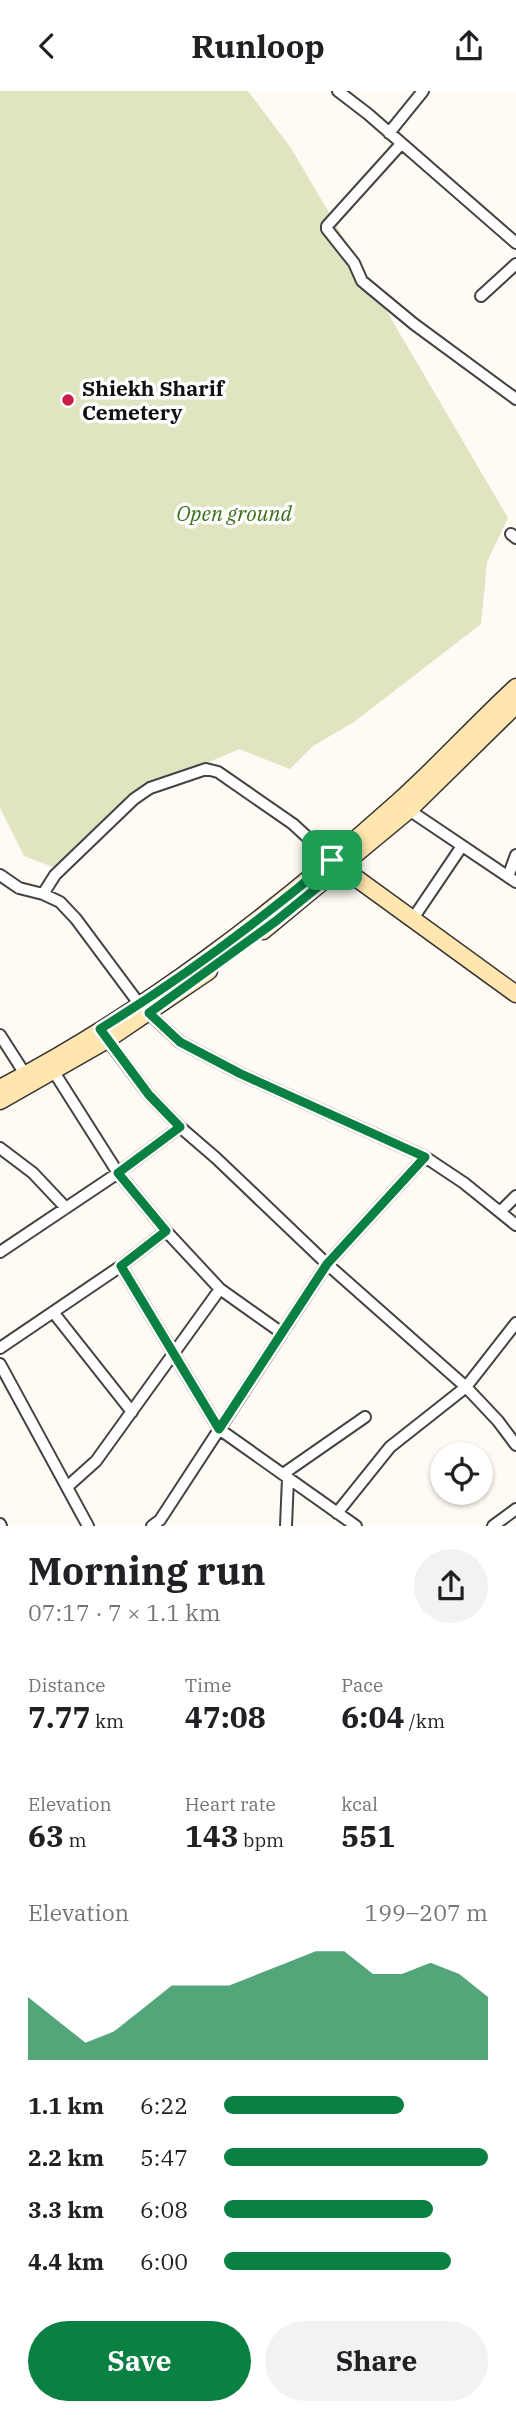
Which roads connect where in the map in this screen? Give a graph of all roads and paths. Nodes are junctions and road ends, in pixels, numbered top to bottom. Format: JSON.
{"nodes":[{"id":1,"x":338,"y":91,"type":"edge"},
{"id":2,"x":423,"y":91,"type":"edge"},
{"id":3,"x":389,"y":133,"type":"junction"},
{"id":4,"x":401,"y":144,"type":"junction"},
{"id":5,"x":501,"y":232,"type":"junction"},
{"id":6,"x":516,"y":243,"type":"edge"},
{"id":7,"x":516,"y":256,"type":"edge"},
{"id":8,"x":516,"y":264,"type":"edge"},
{"id":9,"x":481,"y":296,"type":"dead end"},
{"id":10,"x":516,"y":399,"type":"edge"},
{"id":11,"x":516,"y":687,"type":"edge"},
{"id":12,"x":516,"y":705,"type":"edge"},
{"id":13,"x":409,"y":810,"type":"junction"},
{"id":14,"x":462,"y":846,"type":"junction"},
{"id":15,"x":516,"y":855,"type":"edge"},
{"id":16,"x":336,"y":864,"type":"junction"},
{"id":17,"x":0,"y":876,"type":"edge"},
{"id":18,"x":512,"y":880,"type":"edge"},
{"id":19,"x":43,"y":894,"type":"junction"},
{"id":20,"x":412,"y":920,"type":"junction"},
{"id":21,"x":516,"y":994,"type":"edge"},
{"id":22,"x":144,"y":1009,"type":"junction"},
{"id":23,"x":103,"y":1034,"type":"junction"},
{"id":24,"x":0,"y":1035,"type":"edge"},
{"id":25,"x":54,"y":1072,"type":"junction"},
{"id":26,"x":25,"y":1074,"type":"junction"},
{"id":27,"x":0,"y":1088,"type":"edge"},
{"id":28,"x":0,"y":1101,"type":"edge"},
{"id":29,"x":180,"y":1127,"type":"junction"},
{"id":30,"x":0,"y":1148,"type":"edge"},
{"id":31,"x":425,"y":1157,"type":"junction"},
{"id":32,"x":118,"y":1173,"type":"junction"},
{"id":33,"x":516,"y":1196,"type":"edge"},
{"id":34,"x":66,"y":1208,"type":"junction"},
{"id":35,"x":499,"y":1212,"type":"junction"},
{"id":36,"x":516,"y":1225,"type":"edge"},
{"id":37,"x":166,"y":1231,"type":"junction"},
{"id":38,"x":0,"y":1252,"type":"edge"},
{"id":39,"x":327,"y":1264,"type":"junction"},
{"id":40,"x":121,"y":1266,"type":"junction"},
{"id":41,"x":220,"y":1289,"type":"junction"},
{"id":42,"x":53,"y":1312,"type":"junction"},
{"id":43,"x":516,"y":1323,"type":"edge"},
{"id":44,"x":282,"y":1333,"type":"junction"},
{"id":45,"x":0,"y":1348,"type":"edge"},
{"id":46,"x":174,"y":1354,"type":"junction"},
{"id":47,"x":0,"y":1364,"type":"edge"},
{"id":48,"x":466,"y":1387,"type":"junction"},
{"id":49,"x":132,"y":1412,"type":"junction"},
{"id":50,"x":365,"y":1417,"type":"dead end"},
{"id":51,"x":219,"y":1429,"type":"junction"},
{"id":52,"x":516,"y":1445,"type":"edge"},
{"id":53,"x":286,"y":1476,"type":"junction"},
{"id":54,"x":67,"y":1487,"type":"junction"},
{"id":55,"x":516,"y":1509,"type":"edge"},
{"id":56,"x":337,"y":1513,"type":"junction"},
{"id":57,"x":88,"y":1526,"type":"edge"},
{"id":58,"x":152,"y":1526,"type":"edge"},
{"id":59,"x":286,"y":1526,"type":"edge"},
{"id":60,"x":356,"y":1526,"type":"edge"},
{"id":61,"x":493,"y":1526,"type":"edge"}],
"edges":[{"from":1,"to":3,"type":"street"},
{"from":2,"to":3,"type":"street"},
{"from":3,"to":4,"type":"street"},
{"from":4,"to":5,"type":"street"},
{"from":4,"to":10,"type":"street"},
{"from":5,"to":6,"type":"street"},
{"from":5,"to":7,"type":"street"},
{"from":8,"to":9,"type":"street"},
{"from":11,"to":16,"type":"main road"},
{"from":12,"to":13,"type":"main road"},
{"from":13,"to":14,"type":"street"},
{"from":13,"to":16,"type":"main road"},
{"from":14,"to":18,"type":"street"},
{"from":14,"to":20,"type":"street"},
{"from":15,"to":18,"type":"street"},
{"from":16,"to":19,"type":"street"},
{"from":16,"to":20,"type":"main road"},
{"from":16,"to":22,"type":"main road"},
{"from":17,"to":19,"type":"street"},
{"from":19,"to":22,"type":"street"},
{"from":20,"to":21,"type":"main road"},
{"from":22,"to":23,"type":"main road"},
{"from":22,"to":31,"type":"street"},
{"from":23,"to":25,"type":"main road"},
{"from":23,"to":26,"type":"main road"},
{"from":23,"to":29,"type":"street"},
{"from":24,"to":26,"type":"street"},
{"from":25,"to":28,"type":"main road"},
{"from":25,"to":32,"type":"street"},
{"from":26,"to":27,"type":"main road"},
{"from":29,"to":32,"type":"street"},
{"from":29,"to":39,"type":"street"},
{"from":30,"to":34,"type":"street"},
{"from":31,"to":35,"type":"street"},
{"from":31,"to":39,"type":"street"},
{"from":32,"to":34,"type":"street"},
{"from":32,"to":37,"type":"street"},
{"from":33,"to":35,"type":"street"},
{"from":34,"to":38,"type":"street"},
{"from":35,"to":36,"type":"street"},
{"from":37,"to":40,"type":"street"},
{"from":37,"to":41,"type":"street"},
{"from":39,"to":44,"type":"street"},
{"from":39,"to":48,"type":"street"},
{"from":40,"to":42,"type":"street"},
{"from":40,"to":46,"type":"street"},
{"from":41,"to":44,"type":"street"},
{"from":41,"to":46,"type":"street"},
{"from":42,"to":45,"type":"street"},
{"from":42,"to":49,"type":"street"},
{"from":43,"to":48,"type":"street"},
{"from":44,"to":51,"type":"street"},
{"from":46,"to":49,"type":"street"},
{"from":46,"to":51,"type":"street"},
{"from":47,"to":54,"type":"street"},
{"from":48,"to":52,"type":"street"},
{"from":48,"to":56,"type":"street"},
{"from":49,"to":54,"type":"street"},
{"from":50,"to":53,"type":"street"},
{"from":51,"to":53,"type":"street"},
{"from":51,"to":58,"type":"street"},
{"from":53,"to":56,"type":"street"},
{"from":53,"to":59,"type":"street"},
{"from":54,"to":57,"type":"street"},
{"from":55,"to":61,"type":"street"},
{"from":56,"to":60,"type":"street"}]}
